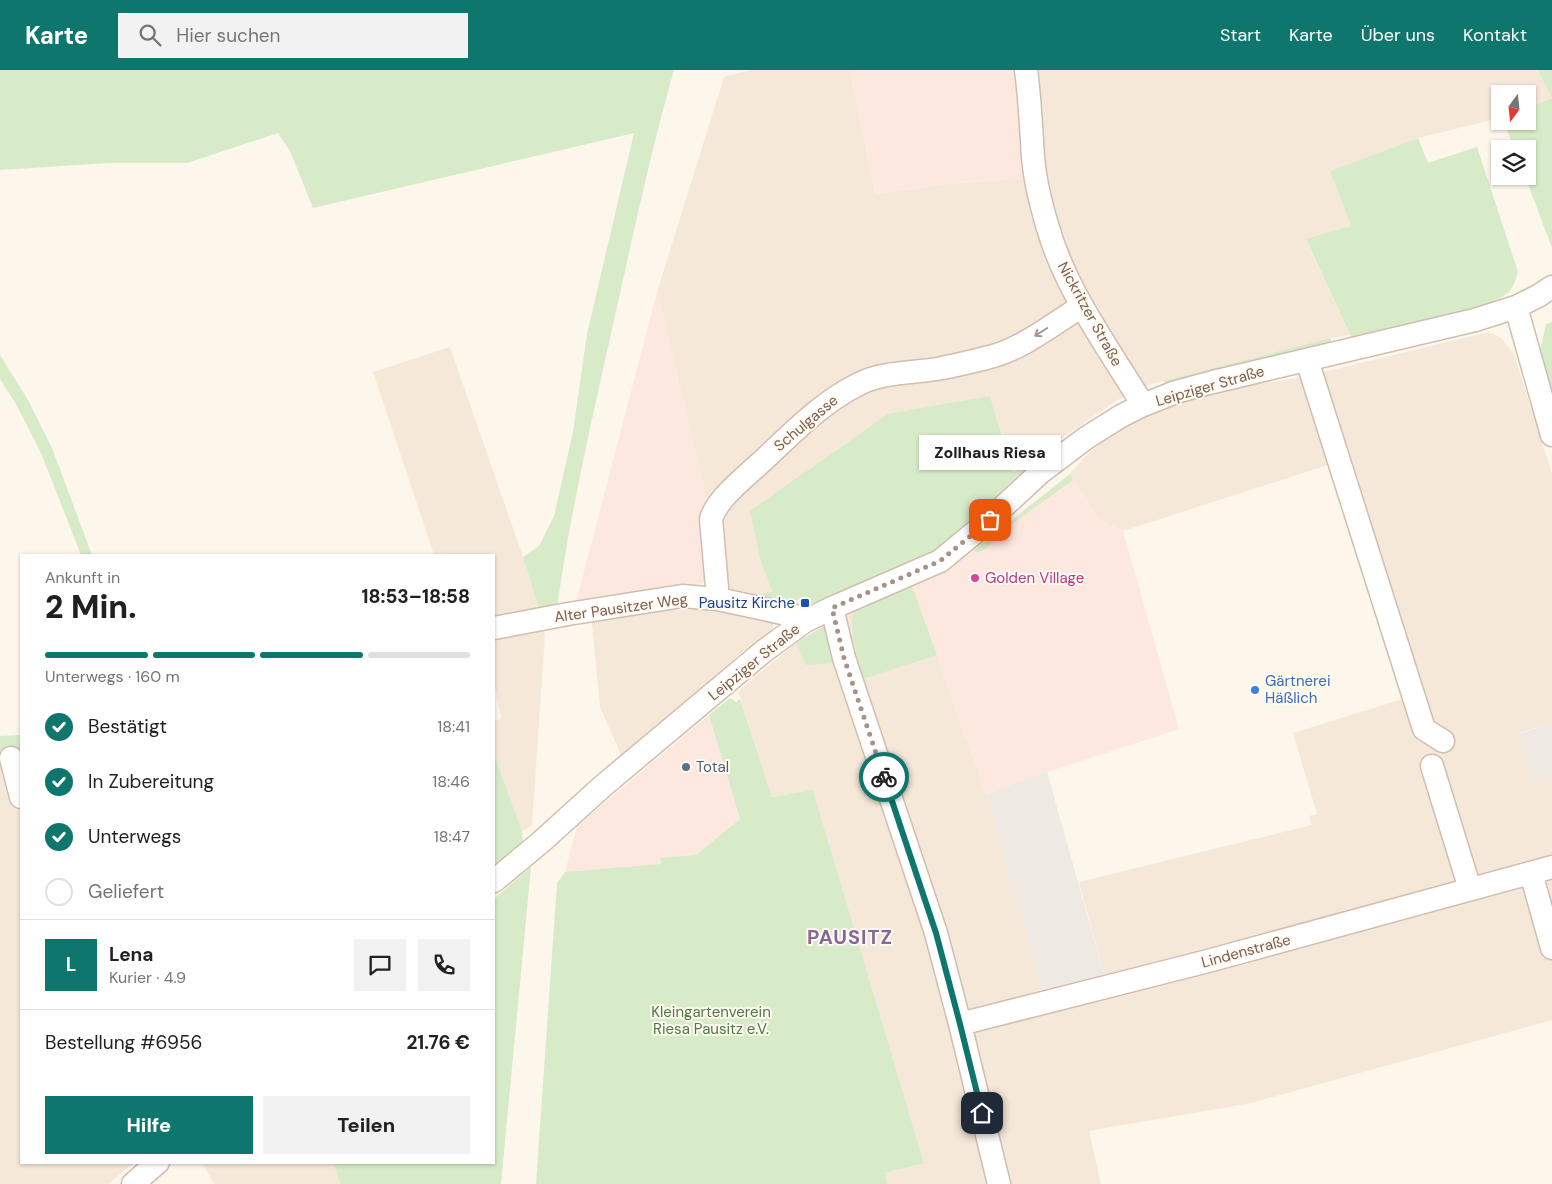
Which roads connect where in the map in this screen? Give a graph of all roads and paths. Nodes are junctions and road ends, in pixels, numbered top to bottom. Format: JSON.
{"nodes":[{"id":1,"x":1026,"y":70,"type":"edge"},
{"id":2,"x":1552,"y":286,"type":"edge"},
{"id":3,"x":1082,"y":306,"type":"junction"},
{"id":4,"x":1516,"y":307,"type":"junction"},
{"id":5,"x":1307,"y":360,"type":"junction"},
{"id":6,"x":1143,"y":405,"type":"junction"},
{"id":7,"x":1552,"y":435,"type":"edge"},
{"id":8,"x":718,"y":599,"type":"junction"},
{"id":9,"x":832,"y":608,"type":"junction"},
{"id":10,"x":805,"y":622,"type":"junction"},
{"id":11,"x":495,"y":628,"type":"edge"},
{"id":12,"x":1443,"y":741,"type":"dead end"},
{"id":13,"x":11,"y":758,"type":"edge"},
{"id":14,"x":1432,"y":766,"type":"dead end"},
{"id":15,"x":20,"y":792,"type":"edge"},
{"id":16,"x":1542,"y":870,"type":"edge"},
{"id":17,"x":495,"y":880,"type":"edge"},
{"id":18,"x":1470,"y":889,"type":"junction"},
{"id":19,"x":1552,"y":948,"type":"edge"},
{"id":20,"x":960,"y":1024,"type":"junction"},
{"id":21,"x":156,"y":1164,"type":"edge"},
{"id":22,"x":133,"y":1184,"type":"edge"},
{"id":23,"x":999,"y":1184,"type":"edge"}],
"edges":[{"from":1,"to":3,"type":"street","name":"Nickritzer Straße"},
{"from":2,"to":4,"type":"street","name":"Leipziger Straße"},
{"from":3,"to":6,"type":"street","name":"Nickritzer Straße"},
{"from":3,"to":8,"type":"street","name":"Schulgasse","one_way":true},
{"from":4,"to":5,"type":"street","name":"Leipziger Straße"},
{"from":4,"to":7,"type":"street"},
{"from":5,"to":6,"type":"street","name":"Leipziger Straße"},
{"from":5,"to":12,"type":"street"},
{"from":6,"to":9,"type":"street","name":"Leipziger Straße"},
{"from":8,"to":10,"type":"street","name":"Alter Pausitzer Weg"},
{"from":8,"to":11,"type":"street","name":"Alter Pausitzer Weg"},
{"from":9,"to":10,"type":"street","name":"Leipziger Straße"},
{"from":9,"to":20,"type":"street"},
{"from":10,"to":17,"type":"street","name":"Leipziger Straße"},
{"from":13,"to":15,"type":"street"},
{"from":14,"to":18,"type":"street"},
{"from":16,"to":18,"type":"street","name":"Lindenstraße"},
{"from":16,"to":19,"type":"street","name":"Lindenstraße"},
{"from":18,"to":20,"type":"street","name":"Lindenstraße"},
{"from":20,"to":23,"type":"street"},
{"from":21,"to":22,"type":"street"}]}
